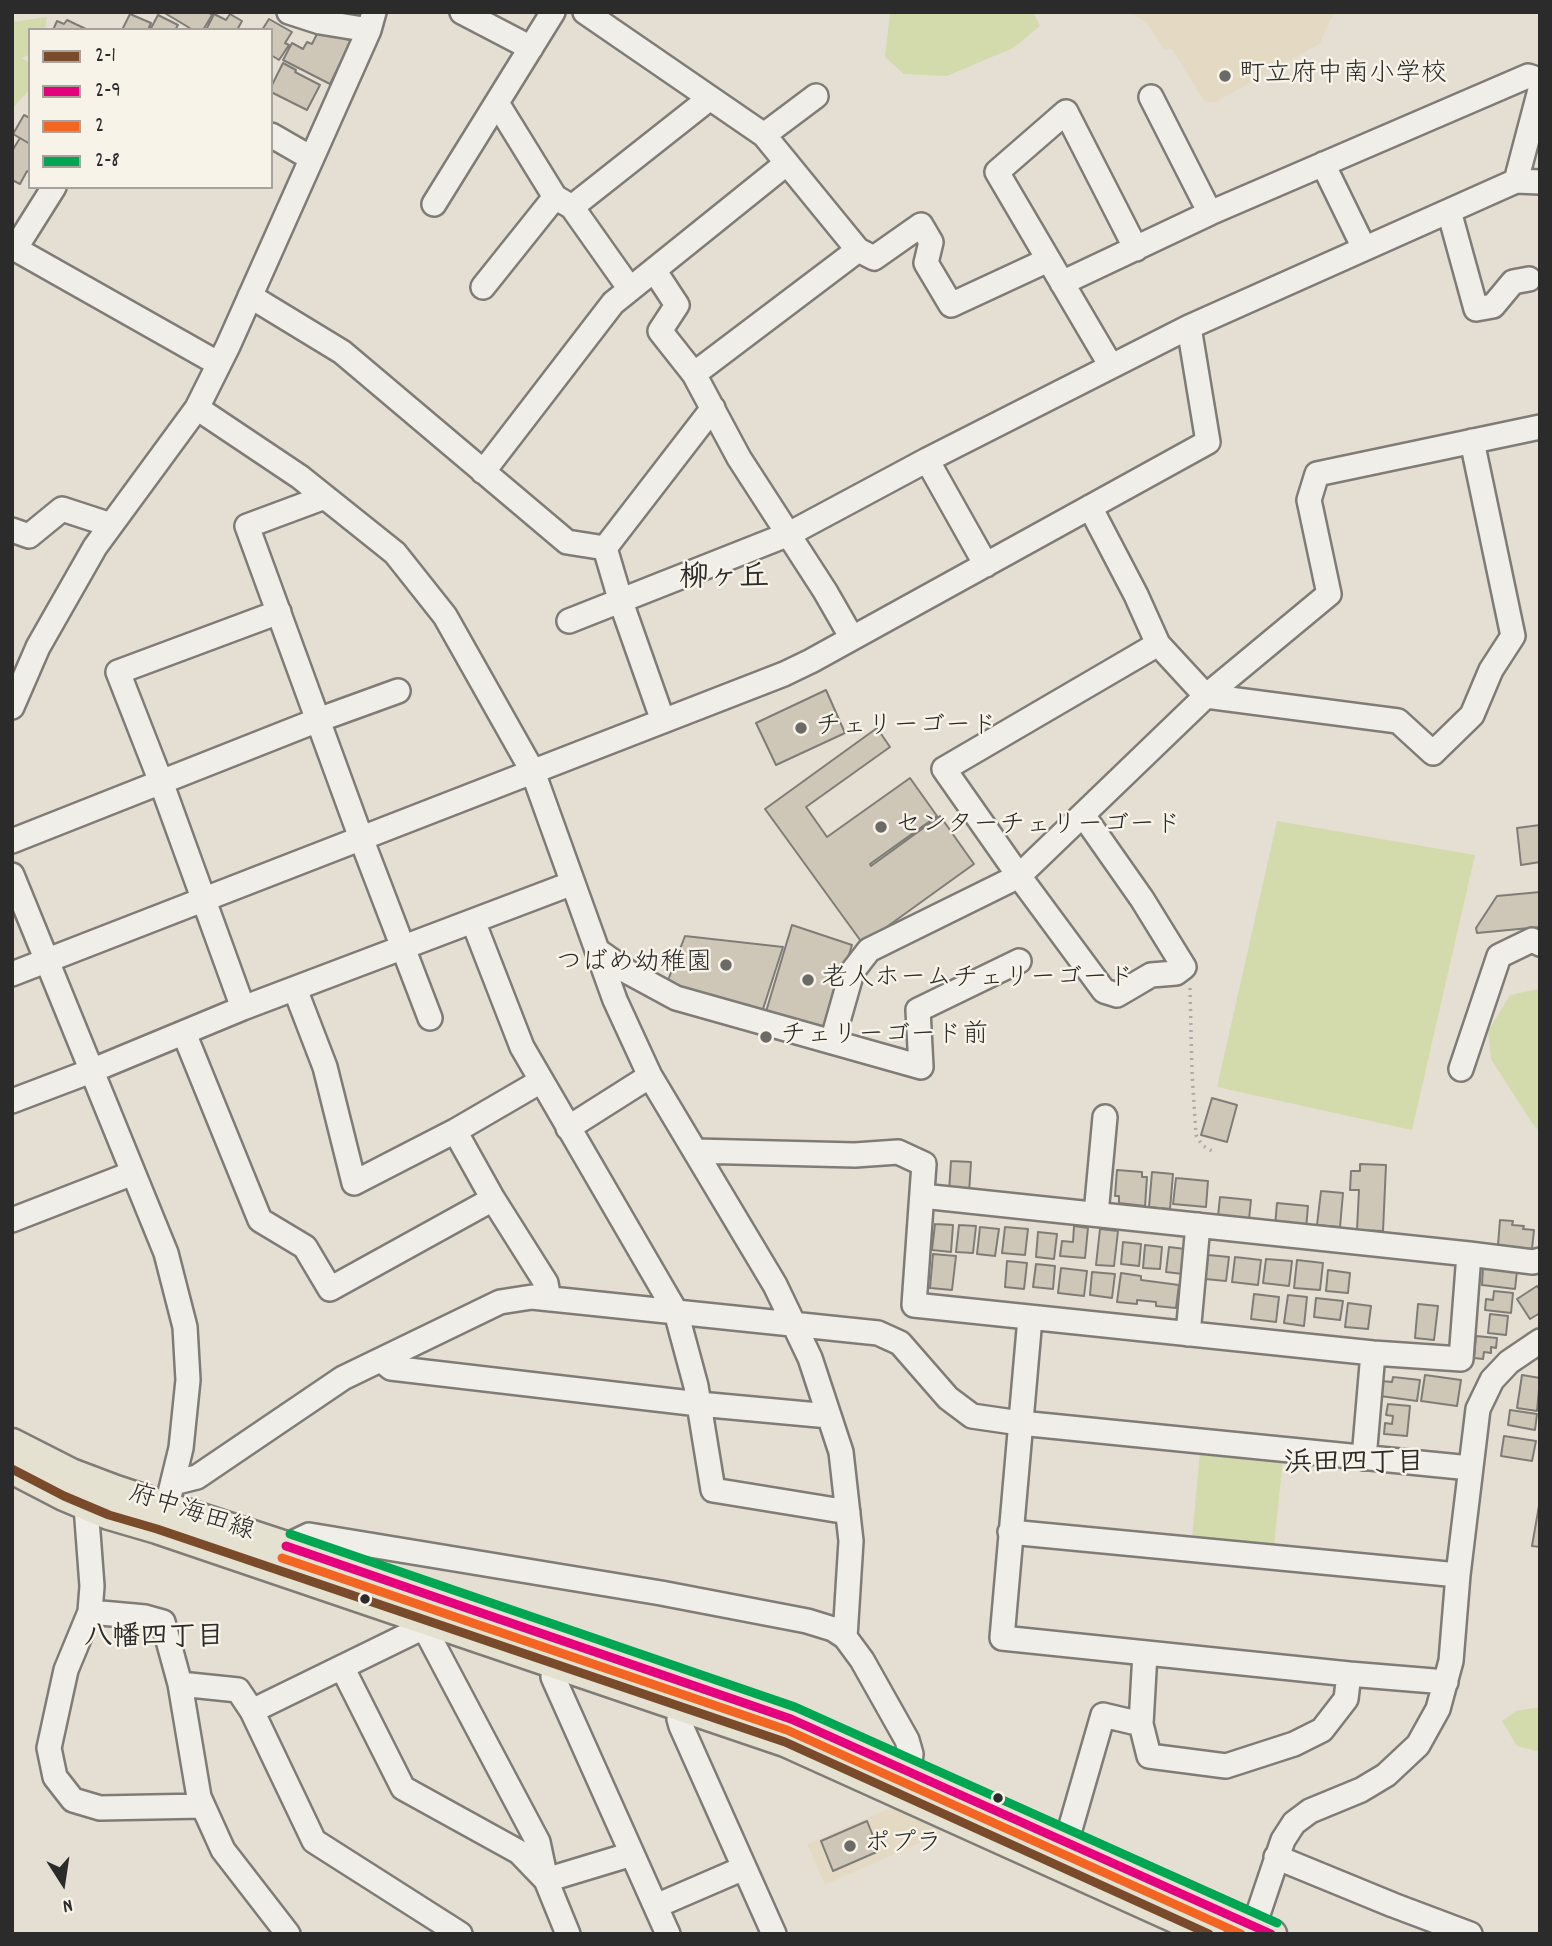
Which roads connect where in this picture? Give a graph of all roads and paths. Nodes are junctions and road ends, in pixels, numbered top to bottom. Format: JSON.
{"nodes":[{"id":1,"x":289,"y":12,"type":"edge"},
{"id":2,"x":462,"y":12,"type":"edge"},
{"id":3,"x":553,"y":12,"type":"edge"},
{"id":4,"x":585,"y":12,"type":"edge"},
{"id":5,"x":372,"y":21,"type":"edge"},
{"id":6,"x":531,"y":48,"type":"junction"},
{"id":7,"x":1540,"y":80,"type":"edge"},
{"id":8,"x":1540,"y":90,"type":"edge"},
{"id":9,"x":816,"y":96,"type":"dead end"},
{"id":10,"x":1151,"y":97,"type":"dead end"},
{"id":11,"x":710,"y":98,"type":"junction"},
{"id":12,"x":497,"y":103,"type":"junction"},
{"id":13,"x":764,"y":135,"type":"junction"},
{"id":14,"x":273,"y":136,"type":"edge"},
{"id":15,"x":311,"y":158,"type":"junction"},
{"id":16,"x":787,"y":163,"type":"junction"},
{"id":17,"x":1323,"y":164,"type":"junction"},
{"id":18,"x":1516,"y":181,"type":"junction"},
{"id":19,"x":1540,"y":183,"type":"edge"},
{"id":20,"x":53,"y":189,"type":"edge"},
{"id":21,"x":564,"y":202,"type":"junction"},
{"id":22,"x":434,"y":204,"type":"dead end"},
{"id":23,"x":1448,"y":211,"type":"junction"},
{"id":24,"x":1210,"y":213,"type":"junction"},
{"id":25,"x":14,"y":248,"type":"edge"},
{"id":26,"x":1136,"y":248,"type":"junction"},
{"id":27,"x":1364,"y":248,"type":"junction"},
{"id":28,"x":858,"y":250,"type":"junction"},
{"id":29,"x":1048,"y":260,"type":"junction"},
{"id":30,"x":654,"y":270,"type":"junction"},
{"id":31,"x":1529,"y":279,"type":"dead end"},
{"id":32,"x":1062,"y":283,"type":"junction"},
{"id":33,"x":483,"y":287,"type":"dead end"},
{"id":34,"x":631,"y":289,"type":"junction"},
{"id":35,"x":250,"y":296,"type":"junction"},
{"id":36,"x":1189,"y":327,"type":"junction"},
{"id":37,"x":219,"y":364,"type":"junction"},
{"id":38,"x":1111,"y":366,"type":"junction"},
{"id":39,"x":694,"y":374,"type":"junction"},
{"id":40,"x":197,"y":408,"type":"junction"},
{"id":41,"x":713,"y":408,"type":"junction"},
{"id":42,"x":1540,"y":427,"type":"edge"},
{"id":43,"x":1472,"y":441,"type":"junction"},
{"id":44,"x":927,"y":460,"type":"junction"},
{"id":45,"x":484,"y":472,"type":"junction"},
{"id":46,"x":325,"y":496,"type":"junction"},
{"id":47,"x":1090,"y":507,"type":"junction"},
{"id":48,"x":111,"y":525,"type":"junction"},
{"id":49,"x":12,"y":530,"type":"edge"},
{"id":50,"x":789,"y":534,"type":"junction"},
{"id":51,"x":605,"y":548,"type":"junction"},
{"id":52,"x":986,"y":565,"type":"junction"},
{"id":53,"x":621,"y":602,"type":"junction"},
{"id":54,"x":279,"y":612,"type":"junction"},
{"id":55,"x":569,"y":621,"type":"dead end"},
{"id":56,"x":852,"y":638,"type":"junction"},
{"id":57,"x":1158,"y":644,"type":"junction"},
{"id":58,"x":22,"y":657,"type":"edge"},
{"id":59,"x":398,"y":691,"type":"dead end"},
{"id":60,"x":1206,"y":696,"type":"junction"},
{"id":61,"x":12,"y":707,"type":"edge"},
{"id":62,"x":318,"y":720,"type":"junction"},
{"id":63,"x":663,"y":721,"type":"junction"},
{"id":64,"x":533,"y":772,"type":"junction"},
{"id":65,"x":161,"y":782,"type":"junction"},
{"id":66,"x":1083,"y":815,"type":"junction"},
{"id":67,"x":361,"y":838,"type":"junction"},
{"id":68,"x":12,"y":841,"type":"edge"},
{"id":69,"x":12,"y":875,"type":"edge"},
{"id":70,"x":1019,"y":876,"type":"junction"},
{"id":71,"x":573,"y":883,"type":"junction"},
{"id":72,"x":204,"y":900,"type":"junction"},
{"id":73,"x":473,"y":921,"type":"junction"},
{"id":74,"x":1540,"y":944,"type":"edge"},
{"id":75,"x":403,"y":948,"type":"junction"},
{"id":76,"x":598,"y":951,"type":"junction"},
{"id":77,"x":46,"y":960,"type":"junction"},
{"id":78,"x":1019,"y":961,"type":"dead end"},
{"id":79,"x":1184,"y":967,"type":"junction"},
{"id":80,"x":12,"y":974,"type":"edge"},
{"id":81,"x":295,"y":989,"type":"junction"},
{"id":82,"x":243,"y":1009,"type":"junction"},
{"id":83,"x":430,"y":1018,"type":"dead end"},
{"id":84,"x":184,"y":1033,"type":"junction"},
{"id":85,"x":832,"y":1042,"type":"junction"},
{"id":86,"x":1461,"y":1069,"type":"dead end"},
{"id":87,"x":91,"y":1071,"type":"junction"},
{"id":88,"x":650,"y":1076,"type":"junction"},
{"id":89,"x":541,"y":1082,"type":"junction"},
{"id":90,"x":12,"y":1101,"type":"edge"},
{"id":91,"x":1105,"y":1117,"type":"dead end"},
{"id":92,"x":568,"y":1128,"type":"junction"},
{"id":93,"x":455,"y":1131,"type":"junction"},
{"id":94,"x":695,"y":1151,"type":"junction"},
{"id":95,"x":1215,"y":1153,"type":"dead end"},
{"id":96,"x":133,"y":1173,"type":"junction"},
{"id":97,"x":922,"y":1196,"type":"junction"},
{"id":98,"x":493,"y":1199,"type":"junction"},
{"id":99,"x":1096,"y":1214,"type":"junction"},
{"id":100,"x":12,"y":1220,"type":"edge"},
{"id":101,"x":1198,"y":1225,"type":"junction"},
{"id":102,"x":1469,"y":1254,"type":"junction"},
{"id":103,"x":1540,"y":1260,"type":"edge"},
{"id":104,"x":549,"y":1299,"type":"junction"},
{"id":105,"x":676,"y":1312,"type":"junction"},
{"id":106,"x":1030,"y":1318,"type":"junction"},
{"id":107,"x":793,"y":1324,"type":"junction"},
{"id":108,"x":1188,"y":1334,"type":"junction"},
{"id":109,"x":1540,"y":1341,"type":"edge"},
{"id":110,"x":1373,"y":1353,"type":"junction"},
{"id":111,"x":381,"y":1360,"type":"junction"},
{"id":112,"x":699,"y":1404,"type":"junction"},
{"id":113,"x":829,"y":1416,"type":"junction"},
{"id":114,"x":1020,"y":1423,"type":"junction"},
{"id":115,"x":12,"y":1443,"type":"edge"},
{"id":116,"x":1364,"y":1458,"type":"junction"},
{"id":117,"x":1469,"y":1468,"type":"junction"},
{"id":118,"x":12,"y":1469,"type":"edge"},
{"id":119,"x":86,"y":1506,"type":"junction"},
{"id":120,"x":165,"y":1506,"type":"junction"},
{"id":121,"x":848,"y":1511,"type":"junction"},
{"id":122,"x":1010,"y":1532,"type":"junction"},
{"id":123,"x":286,"y":1546,"type":"junction"},
{"id":124,"x":1458,"y":1575,"type":"junction"},
{"id":125,"x":90,"y":1612,"type":"junction"},
{"id":126,"x":429,"y":1615,"type":"junction"},
{"id":127,"x":845,"y":1636,"type":"junction"},
{"id":128,"x":560,"y":1653,"type":"junction"},
{"id":129,"x":1145,"y":1653,"type":"junction"},
{"id":130,"x":342,"y":1667,"type":"junction"},
{"id":131,"x":1349,"y":1674,"type":"junction"},
{"id":132,"x":1446,"y":1682,"type":"junction"},
{"id":133,"x":180,"y":1684,"type":"junction"},
{"id":134,"x":681,"y":1706,"type":"junction"},
{"id":135,"x":252,"y":1712,"type":"junction"},
{"id":136,"x":1141,"y":1724,"type":"junction"},
{"id":137,"x":904,"y":1783,"type":"junction"},
{"id":138,"x":203,"y":1805,"type":"junction"},
{"id":139,"x":1066,"y":1843,"type":"junction"},
{"id":140,"x":632,"y":1854,"type":"junction"},
{"id":141,"x":1276,"y":1857,"type":"junction"},
{"id":142,"x":744,"y":1868,"type":"junction"},
{"id":143,"x":546,"y":1880,"type":"junction"},
{"id":144,"x":656,"y":1906,"type":"junction"},
{"id":145,"x":1263,"y":1930,"type":"edge"},
{"id":146,"x":288,"y":1934,"type":"edge"},
{"id":147,"x":460,"y":1934,"type":"edge"},
{"id":148,"x":568,"y":1934,"type":"edge"},
{"id":149,"x":668,"y":1934,"type":"edge"},
{"id":150,"x":774,"y":1934,"type":"edge"},
{"id":151,"x":1210,"y":1934,"type":"edge"},
{"id":152,"x":1470,"y":1934,"type":"edge"}],
"edges":[{"from":1,"to":5,"type":"street"},
{"from":2,"to":6,"type":"street"},
{"from":3,"to":6,"type":"street"},
{"from":4,"to":11,"type":"street"},
{"from":5,"to":15,"type":"street"},
{"from":6,"to":12,"type":"street"},
{"from":7,"to":17,"type":"street"},
{"from":8,"to":18,"type":"street"},
{"from":9,"to":13,"type":"street"},
{"from":10,"to":24,"type":"street"},
{"from":11,"to":13,"type":"street"},
{"from":11,"to":21,"type":"street"},
{"from":12,"to":21,"type":"street"},
{"from":12,"to":22,"type":"street"},
{"from":13,"to":16,"type":"street"},
{"from":14,"to":15,"type":"street"},
{"from":15,"to":35,"type":"street"},
{"from":16,"to":28,"type":"street"},
{"from":16,"to":30,"type":"street"},
{"from":17,"to":24,"type":"street"},
{"from":17,"to":27,"type":"street"},
{"from":18,"to":19,"type":"street"},
{"from":18,"to":23,"type":"street"},
{"from":20,"to":25,"type":"street"},
{"from":21,"to":33,"type":"street"},
{"from":21,"to":34,"type":"street"},
{"from":23,"to":27,"type":"street"},
{"from":23,"to":31,"type":"street"},
{"from":24,"to":26,"type":"street"},
{"from":25,"to":37,"type":"street"},
{"from":26,"to":29,"type":"street"},
{"from":26,"to":32,"type":"street"},
{"from":27,"to":36,"type":"street"},
{"from":28,"to":29,"type":"street"},
{"from":28,"to":39,"type":"street"},
{"from":29,"to":32,"type":"street"},
{"from":30,"to":34,"type":"street"},
{"from":30,"to":39,"type":"street"},
{"from":32,"to":38,"type":"street"},
{"from":34,"to":45,"type":"street"},
{"from":35,"to":37,"type":"street"},
{"from":35,"to":45,"type":"street"},
{"from":36,"to":38,"type":"street"},
{"from":36,"to":47,"type":"street"},
{"from":37,"to":40,"type":"street"},
{"from":38,"to":44,"type":"street"},
{"from":39,"to":41,"type":"street"},
{"from":40,"to":46,"type":"street"},
{"from":40,"to":48,"type":"street"},
{"from":41,"to":50,"type":"street"},
{"from":41,"to":51,"type":"street"},
{"from":42,"to":43,"type":"street"},
{"from":43,"to":60,"type":"street"},
{"from":43,"to":60,"type":"street"},
{"from":44,"to":50,"type":"street"},
{"from":44,"to":52,"type":"street"},
{"from":45,"to":51,"type":"street"},
{"from":46,"to":54,"type":"street"},
{"from":46,"to":64,"type":"street"},
{"from":47,"to":52,"type":"street"},
{"from":47,"to":57,"type":"street"},
{"from":48,"to":49,"type":"street"},
{"from":48,"to":58,"type":"street"},
{"from":50,"to":53,"type":"street"},
{"from":50,"to":56,"type":"street"},
{"from":51,"to":53,"type":"street"},
{"from":52,"to":56,"type":"street"},
{"from":53,"to":55,"type":"street"},
{"from":53,"to":63,"type":"street"},
{"from":54,"to":62,"type":"street"},
{"from":54,"to":65,"type":"street"},
{"from":56,"to":63,"type":"street"},
{"from":57,"to":60,"type":"street"},
{"from":57,"to":70,"type":"street"},
{"from":58,"to":61,"type":"street"},
{"from":59,"to":62,"type":"street"},
{"from":60,"to":66,"type":"street"},
{"from":62,"to":65,"type":"street"},
{"from":62,"to":67,"type":"street"},
{"from":63,"to":64,"type":"street"},
{"from":64,"to":67,"type":"street"},
{"from":64,"to":71,"type":"street"},
{"from":65,"to":68,"type":"street"},
{"from":65,"to":72,"type":"street"},
{"from":66,"to":70,"type":"street"},
{"from":66,"to":79,"type":"street"},
{"from":67,"to":72,"type":"street"},
{"from":67,"to":75,"type":"street"},
{"from":69,"to":77,"type":"street"},
{"from":70,"to":79,"type":"street"},
{"from":70,"to":85,"type":"street"},
{"from":71,"to":73,"type":"street"},
{"from":71,"to":76,"type":"street"},
{"from":72,"to":77,"type":"street"},
{"from":72,"to":82,"type":"street"},
{"from":73,"to":75,"type":"street"},
{"from":73,"to":89,"type":"street"},
{"from":74,"to":86,"type":"street"},
{"from":75,"to":81,"type":"street"},
{"from":75,"to":83,"type":"street"},
{"from":76,"to":85,"type":"street"},
{"from":76,"to":88,"type":"street"},
{"from":77,"to":80,"type":"street"},
{"from":77,"to":87,"type":"street"},
{"from":78,"to":85,"type":"street"},
{"from":79,"to":95,"type":"path"},
{"from":81,"to":82,"type":"street"},
{"from":81,"to":93,"type":"street"},
{"from":82,"to":84,"type":"street"},
{"from":84,"to":87,"type":"street"},
{"from":84,"to":98,"type":"street"},
{"from":87,"to":90,"type":"street"},
{"from":87,"to":96,"type":"street"},
{"from":88,"to":92,"type":"street"},
{"from":88,"to":94,"type":"street"},
{"from":89,"to":92,"type":"street"},
{"from":89,"to":93,"type":"street"},
{"from":91,"to":99,"type":"street"},
{"from":92,"to":105,"type":"street"},
{"from":93,"to":98,"type":"street"},
{"from":94,"to":97,"type":"street"},
{"from":94,"to":107,"type":"street"},
{"from":96,"to":100,"type":"street"},
{"from":96,"to":120,"type":"street"},
{"from":97,"to":99,"type":"street"},
{"from":97,"to":106,"type":"street"},
{"from":98,"to":104,"type":"street"},
{"from":99,"to":101,"type":"street"},
{"from":101,"to":102,"type":"street"},
{"from":101,"to":108,"type":"street"},
{"from":102,"to":103,"type":"street"},
{"from":102,"to":110,"type":"street"},
{"from":104,"to":105,"type":"street"},
{"from":104,"to":111,"type":"street"},
{"from":105,"to":107,"type":"street"},
{"from":105,"to":112,"type":"street"},
{"from":106,"to":108,"type":"street"},
{"from":106,"to":114,"type":"street"},
{"from":107,"to":113,"type":"street"},
{"from":107,"to":114,"type":"street"},
{"from":108,"to":110,"type":"street"},
{"from":109,"to":117,"type":"street"},
{"from":110,"to":116,"type":"street"},
{"from":111,"to":112,"type":"street"},
{"from":111,"to":120,"type":"street"},
{"from":112,"to":113,"type":"street"},
{"from":112,"to":121,"type":"street"},
{"from":113,"to":121,"type":"street"},
{"from":114,"to":116,"type":"street"},
{"from":114,"to":122,"type":"street"},
{"from":115,"to":120,"type":"main road","name":"府中海田線"},
{"from":116,"to":117,"type":"street"},
{"from":117,"to":124,"type":"street"},
{"from":118,"to":119,"type":"main road","name":"府中海田線"},
{"from":119,"to":120,"type":"main road","name":"府中海田線"},
{"from":119,"to":125,"type":"street"},
{"from":120,"to":123,"type":"main road","name":"府中海田線"},
{"from":120,"to":126,"type":"main road","name":"府中海田線"},
{"from":121,"to":127,"type":"street"},
{"from":122,"to":124,"type":"street"},
{"from":122,"to":129,"type":"street"},
{"from":123,"to":126,"type":"main road","name":"府中海田線"},
{"from":123,"to":127,"type":"street"},
{"from":124,"to":132,"type":"street"},
{"from":125,"to":133,"type":"street"},
{"from":125,"to":138,"type":"street"},
{"from":126,"to":128,"type":"main road","name":"府中海田線"},
{"from":126,"to":130,"type":"street"},
{"from":126,"to":143,"type":"street"},
{"from":127,"to":137,"type":"street"},
{"from":128,"to":134,"type":"main road","name":"府中海田線"},
{"from":128,"to":137,"type":"main road","name":"府中海田線"},
{"from":128,"to":140,"type":"street"},
{"from":129,"to":131,"type":"street"},
{"from":129,"to":136,"type":"street"},
{"from":130,"to":135,"type":"street"},
{"from":130,"to":143,"type":"street"},
{"from":131,"to":132,"type":"street"},
{"from":131,"to":136,"type":"street"},
{"from":132,"to":141,"type":"street"},
{"from":133,"to":135,"type":"street"},
{"from":133,"to":138,"type":"street"},
{"from":134,"to":137,"type":"main road","name":"府中海田線"},
{"from":134,"to":142,"type":"street"},
{"from":135,"to":147,"type":"street"},
{"from":136,"to":139,"type":"street"},
{"from":137,"to":139,"type":"main road","name":"府中海田線"},
{"from":137,"to":151,"type":"main road","name":"府中海田線"},
{"from":138,"to":146,"type":"street"},
{"from":139,"to":145,"type":"main road","name":"府中海田線"},
{"from":140,"to":143,"type":"street"},
{"from":140,"to":144,"type":"street"},
{"from":141,"to":145,"type":"street"},
{"from":141,"to":152,"type":"street"},
{"from":142,"to":144,"type":"street"},
{"from":142,"to":150,"type":"street"},
{"from":143,"to":148,"type":"street"},
{"from":144,"to":149,"type":"street"}]}
